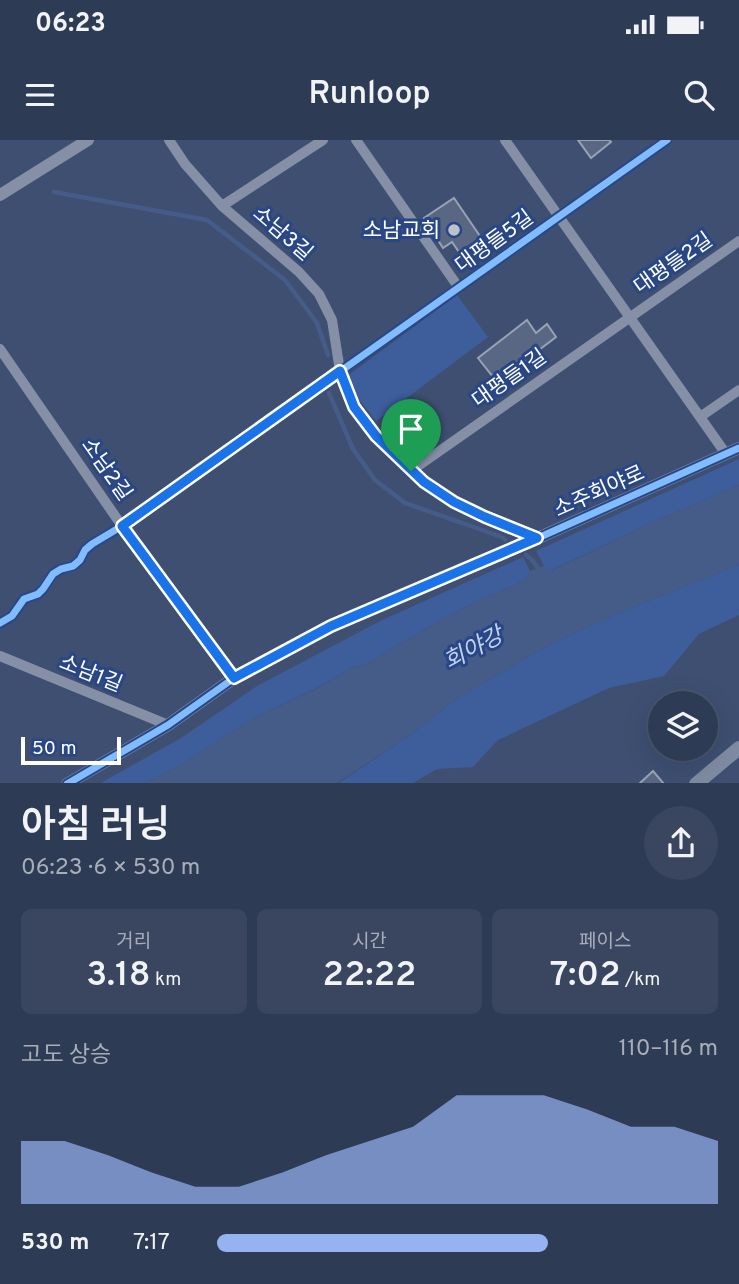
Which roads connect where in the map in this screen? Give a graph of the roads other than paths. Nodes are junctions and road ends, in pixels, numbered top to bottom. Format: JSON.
{"nodes":[{"id":1,"x":88,"y":140,"type":"edge"},
{"id":2,"x":169,"y":140,"type":"edge"},
{"id":3,"x":323,"y":140,"type":"edge"},
{"id":4,"x":356,"y":140,"type":"edge"},
{"id":5,"x":505,"y":140,"type":"edge"},
{"id":6,"x":667,"y":140,"type":"edge"},
{"id":7,"x":0,"y":195,"type":"edge"},
{"id":8,"x":222,"y":206,"type":"junction"},
{"id":9,"x":559,"y":216,"type":"junction"},
{"id":10,"x":739,"y":241,"type":"edge"},
{"id":11,"x":458,"y":288,"type":"junction"},
{"id":12,"x":629,"y":317,"type":"junction"},
{"id":13,"x":0,"y":349,"type":"edge"},
{"id":14,"x":340,"y":371,"type":"junction"},
{"id":15,"x":739,"y":390,"type":"edge"},
{"id":16,"x":700,"y":417,"type":"junction"},
{"id":17,"x":739,"y":448,"type":"edge"},
{"id":18,"x":726,"y":454,"type":"junction"},
{"id":19,"x":411,"y":471,"type":"junction"},
{"id":20,"x":122,"y":526,"type":"junction"},
{"id":21,"x":537,"y":538,"type":"junction"},
{"id":22,"x":0,"y":623,"type":"edge"},
{"id":23,"x":0,"y":656,"type":"edge"},
{"id":24,"x":234,"y":678,"type":"junction"},
{"id":25,"x":168,"y":725,"type":"junction"},
{"id":26,"x":739,"y":748,"type":"edge"},
{"id":27,"x":67,"y":783,"type":"edge"},
{"id":28,"x":696,"y":783,"type":"edge"}],
"edges":[{"from":1,"to":7,"type":"street"},
{"from":2,"to":8,"type":"street","name":"소남3길"},
{"from":3,"to":8,"type":"street"},
{"from":4,"to":11,"type":"street"},
{"from":5,"to":9,"type":"street"},
{"from":6,"to":9,"type":"street","name":"대평들5길"},
{"from":8,"to":14,"type":"street","name":"소남3길"},
{"from":9,"to":11,"type":"street","name":"대평들5길"},
{"from":9,"to":12,"type":"street"},
{"from":10,"to":12,"type":"street","name":"대평들2길"},
{"from":11,"to":14,"type":"street","name":"대평들5길"},
{"from":12,"to":16,"type":"street"},
{"from":12,"to":19,"type":"street","name":"대평들1길"},
{"from":13,"to":20,"type":"street","name":"소남2길"},
{"from":14,"to":19,"type":"street","name":"소남3길"},
{"from":14,"to":20,"type":"street"},
{"from":15,"to":16,"type":"street"},
{"from":16,"to":18,"type":"street"},
{"from":17,"to":18,"type":"street","name":"소주회야로"},
{"from":18,"to":21,"type":"street","name":"소주회야로"},
{"from":19,"to":21,"type":"street","name":"소남3길"},
{"from":20,"to":22,"type":"street"},
{"from":20,"to":24,"type":"street","name":"소남2길"},
{"from":21,"to":24,"type":"street","name":"소주회야로"},
{"from":23,"to":25,"type":"street","name":"소남1길"},
{"from":24,"to":25,"type":"street","name":"소주회야로"},
{"from":25,"to":27,"type":"street","name":"소주회야로"},
{"from":26,"to":28,"type":"main road"}]}
